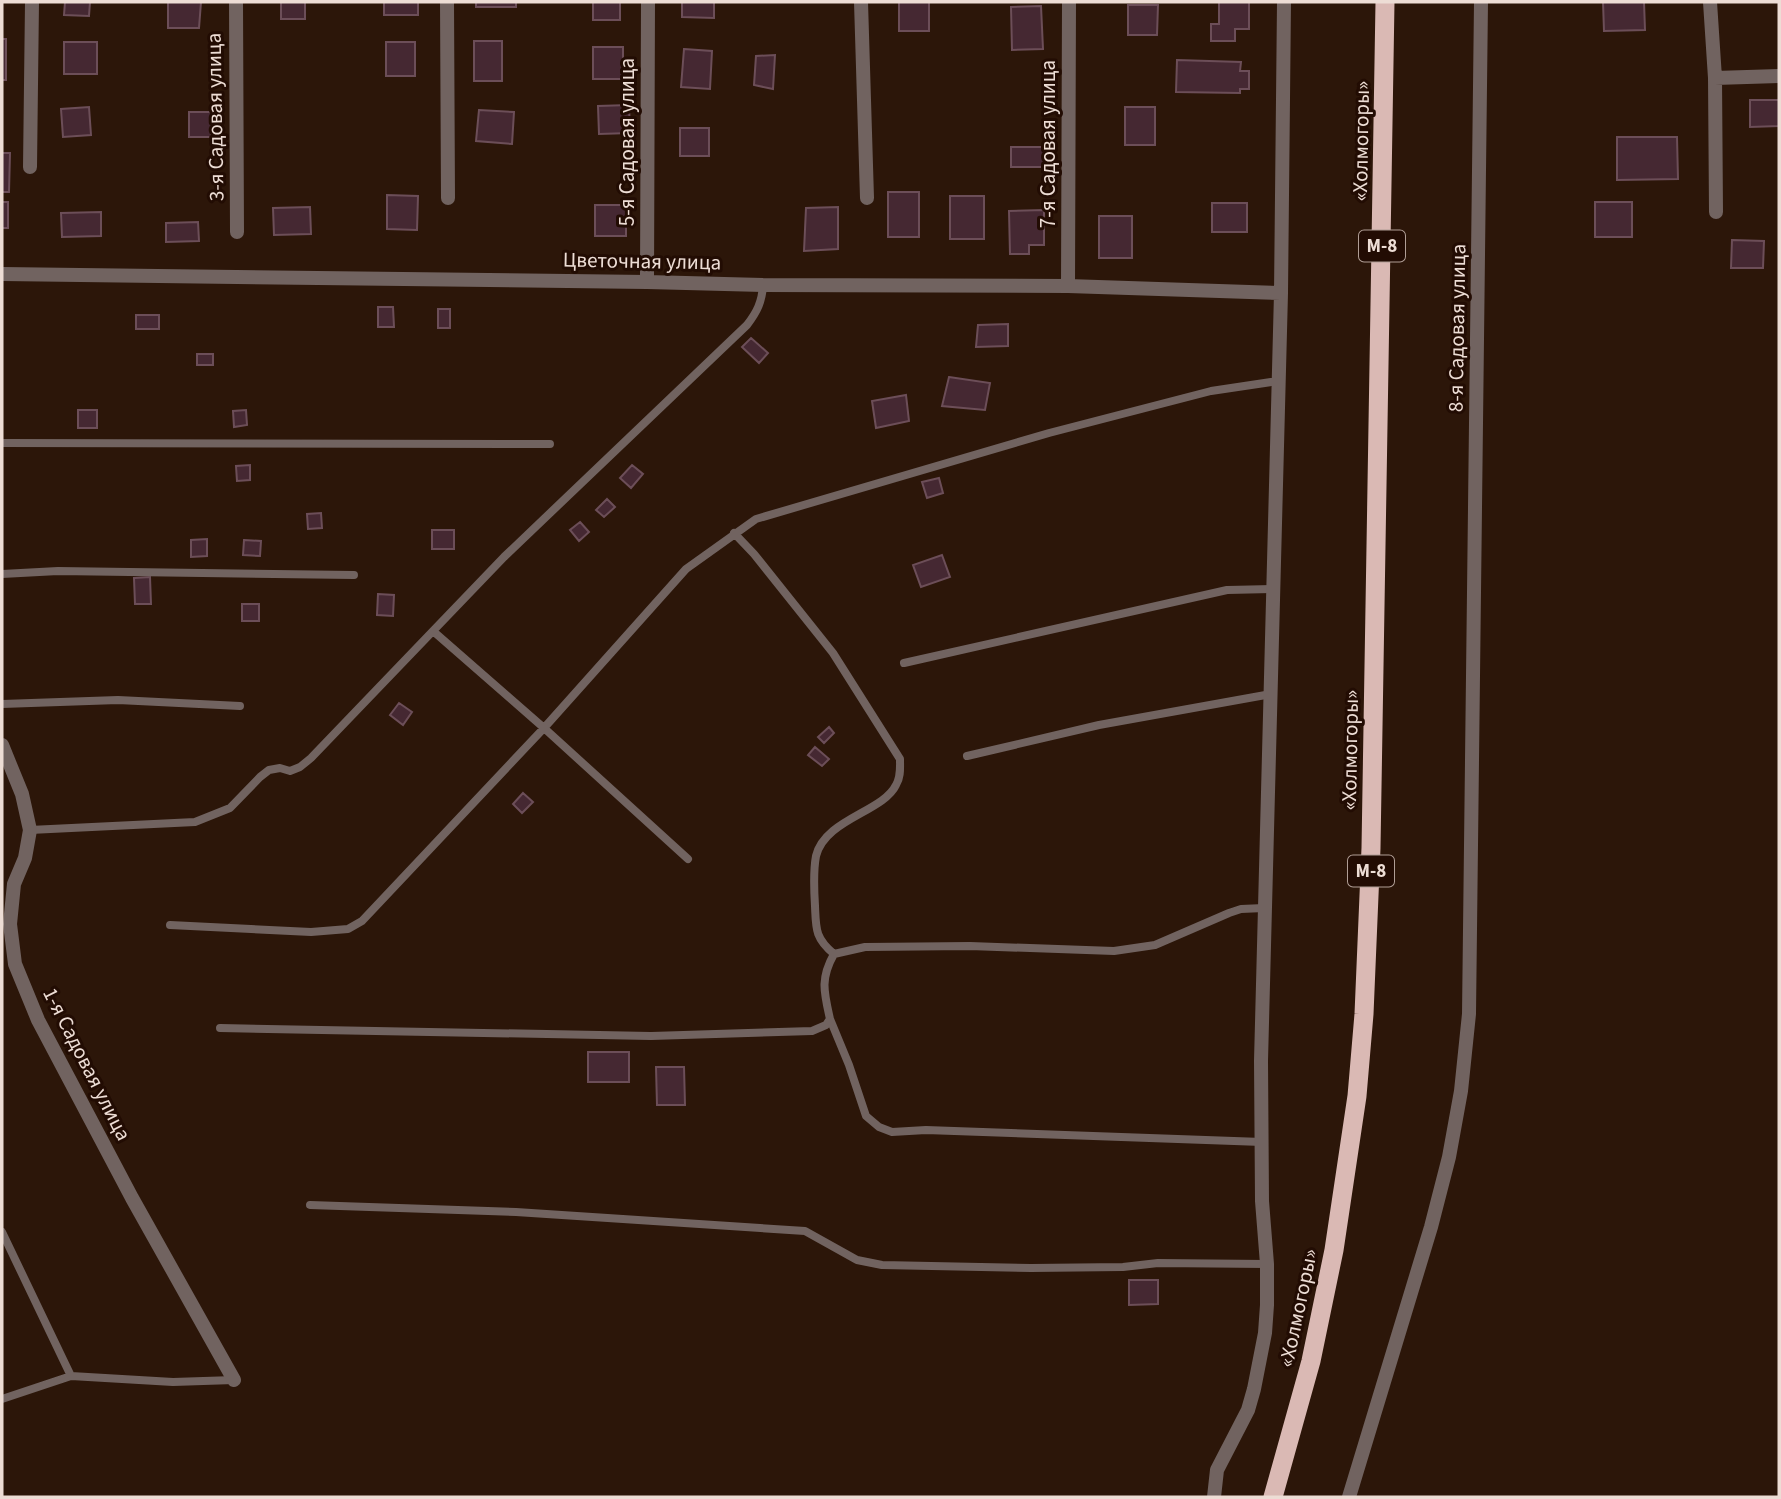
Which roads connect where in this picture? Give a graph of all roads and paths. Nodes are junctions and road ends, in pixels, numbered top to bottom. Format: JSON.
{"nodes":[{"id":1,"x":32,"y":2,"type":"edge"},
{"id":2,"x":236,"y":2,"type":"edge"},
{"id":3,"x":447,"y":2,"type":"edge"},
{"id":4,"x":648,"y":2,"type":"edge"},
{"id":5,"x":861,"y":2,"type":"edge"},
{"id":6,"x":1069,"y":2,"type":"edge"},
{"id":7,"x":1283,"y":2,"type":"edge"},
{"id":8,"x":1385,"y":2,"type":"edge"},
{"id":9,"x":1481,"y":2,"type":"edge"},
{"id":10,"x":1710,"y":2,"type":"edge"},
{"id":11,"x":1779,"y":76,"type":"edge"},
{"id":12,"x":1715,"y":78,"type":"junction"},
{"id":13,"x":30,"y":167,"type":"dead end"},
{"id":14,"x":448,"y":198,"type":"dead end"},
{"id":15,"x":867,"y":198,"type":"dead end"},
{"id":16,"x":1716,"y":212,"type":"dead end"},
{"id":17,"x":237,"y":232,"type":"dead end"},
{"id":18,"x":2,"y":274,"type":"edge"},
{"id":19,"x":647,"y":282,"type":"junction"},
{"id":20,"x":763,"y":285,"type":"junction"},
{"id":21,"x":1068,"y":286,"type":"junction"},
{"id":22,"x":1281,"y":293,"type":"junction"},
{"id":23,"x":1278,"y":381,"type":"junction"},
{"id":24,"x":2,"y":443,"type":"edge"},
{"id":25,"x":550,"y":444,"type":"dead end"},
{"id":26,"x":734,"y":533,"type":"junction"},
{"id":27,"x":2,"y":575,"type":"edge"},
{"id":28,"x":354,"y":575,"type":"dead end"},
{"id":29,"x":1273,"y":589,"type":"junction"},
{"id":30,"x":433,"y":631,"type":"junction"},
{"id":31,"x":904,"y":663,"type":"dead end"},
{"id":32,"x":1271,"y":694,"type":"junction"},
{"id":33,"x":2,"y":705,"type":"edge"},
{"id":34,"x":240,"y":706,"type":"dead end"},
{"id":35,"x":544,"y":728,"type":"junction"},
{"id":36,"x":2,"y":745,"type":"edge"},
{"id":37,"x":967,"y":756,"type":"dead end"},
{"id":38,"x":30,"y":830,"type":"junction"},
{"id":39,"x":688,"y":859,"type":"dead end"},
{"id":40,"x":8,"y":884,"type":"edge"},
{"id":41,"x":1264,"y":908,"type":"junction"},
{"id":42,"x":170,"y":925,"type":"dead end"},
{"id":43,"x":834,"y":954,"type":"junction"},
{"id":44,"x":830,"y":1019,"type":"junction"},
{"id":45,"x":220,"y":1028,"type":"dead end"},
{"id":46,"x":1262,"y":1142,"type":"junction"},
{"id":47,"x":310,"y":1205,"type":"dead end"},
{"id":48,"x":2,"y":1232,"type":"edge"},
{"id":49,"x":1268,"y":1264,"type":"junction"},
{"id":50,"x":71,"y":1376,"type":"junction"},
{"id":51,"x":234,"y":1380,"type":"joint"},
{"id":52,"x":2,"y":1399,"type":"edge"},
{"id":53,"x":1274,"y":1493,"type":"edge"},
{"id":54,"x":1214,"y":1497,"type":"edge"},
{"id":55,"x":1349,"y":1497,"type":"edge"}],
"edges":[{"from":1,"to":13,"type":"street"},
{"from":2,"to":17,"type":"street","name":"3-я Садовая улица"},
{"from":3,"to":14,"type":"street"},
{"from":4,"to":19,"type":"street","name":"5-я Садовая улица"},
{"from":5,"to":15,"type":"street"},
{"from":6,"to":21,"type":"street","name":"7-я Садовая улица"},
{"from":7,"to":22,"type":"street"},
{"from":8,"to":53,"type":"highway","name":"«Холмогоры»","number":"М-8"},
{"from":9,"to":55,"type":"street","name":"8-я Садовая улица"},
{"from":10,"to":12,"type":"street"},
{"from":11,"to":12,"type":"street"},
{"from":12,"to":16,"type":"street"},
{"from":18,"to":19,"type":"street","name":"Цветочная улица"},
{"from":19,"to":20,"type":"street","name":"Цветочная улица"},
{"from":20,"to":21,"type":"street","name":"Цветочная улица"},
{"from":20,"to":30,"type":"lane"},
{"from":21,"to":22,"type":"street","name":"Цветочная улица"},
{"from":22,"to":23,"type":"street"},
{"from":23,"to":26,"type":"lane"},
{"from":23,"to":29,"type":"street"},
{"from":24,"to":25,"type":"lane"},
{"from":26,"to":35,"type":"lane"},
{"from":26,"to":43,"type":"lane"},
{"from":27,"to":28,"type":"lane"},
{"from":29,"to":31,"type":"lane"},
{"from":29,"to":32,"type":"street"},
{"from":30,"to":35,"type":"lane"},
{"from":30,"to":38,"type":"lane"},
{"from":32,"to":37,"type":"lane"},
{"from":32,"to":41,"type":"street"},
{"from":33,"to":34,"type":"lane"},
{"from":35,"to":39,"type":"lane"},
{"from":35,"to":42,"type":"lane"},
{"from":36,"to":38,"type":"street","name":"1-я Садовая улица"},
{"from":38,"to":40,"type":"street","name":"1-я Садовая улица"},
{"from":40,"to":51,"type":"street","name":"1-я Садовая улица"},
{"from":41,"to":43,"type":"lane"},
{"from":41,"to":46,"type":"street"},
{"from":43,"to":44,"type":"lane"},
{"from":44,"to":45,"type":"lane"},
{"from":44,"to":46,"type":"lane"},
{"from":46,"to":49,"type":"street"},
{"from":47,"to":49,"type":"lane"},
{"from":48,"to":50,"type":"lane"},
{"from":49,"to":54,"type":"street"},
{"from":50,"to":51,"type":"lane"},
{"from":50,"to":52,"type":"lane"}]}
